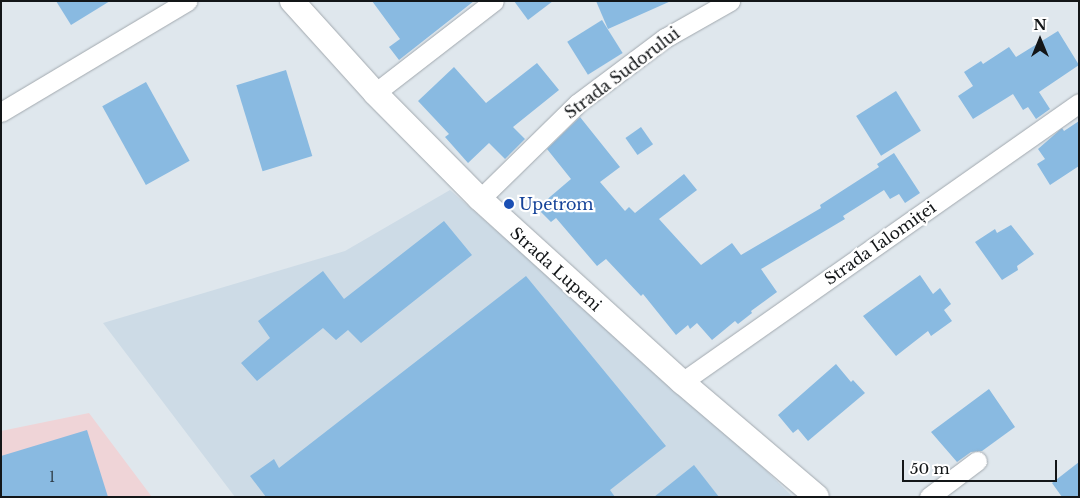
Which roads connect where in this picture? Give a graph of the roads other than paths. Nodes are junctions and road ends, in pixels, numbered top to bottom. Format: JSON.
{"nodes":[{"id":1,"x":187,"y":1,"type":"edge"},
{"id":2,"x":292,"y":1,"type":"edge"},
{"id":3,"x":494,"y":1,"type":"edge"},
{"id":4,"x":730,"y":1,"type":"edge"},
{"id":5,"x":375,"y":93,"type":"junction"},
{"id":6,"x":1079,"y":103,"type":"edge"},
{"id":7,"x":1,"y":112,"type":"edge"},
{"id":8,"x":480,"y":199,"type":"junction"},
{"id":9,"x":682,"y":382,"type":"junction"},
{"id":10,"x":977,"y":461,"type":"dead end"},
{"id":11,"x":817,"y":497,"type":"edge"},
{"id":12,"x":928,"y":497,"type":"edge"}],
"edges":[{"from":1,"to":7,"type":"street"},
{"from":2,"to":5,"type":"street","name":"Strada Lupeni"},
{"from":3,"to":5,"type":"street"},
{"from":4,"to":8,"type":"street","name":"Strada Sudorului"},
{"from":5,"to":8,"type":"street","name":"Strada Lupeni"},
{"from":6,"to":9,"type":"street","name":"Strada Ialomiței"},
{"from":8,"to":9,"type":"street","name":"Strada Lupeni"},
{"from":9,"to":11,"type":"street","name":"Strada Lupeni"},
{"from":10,"to":12,"type":"street"}]}
